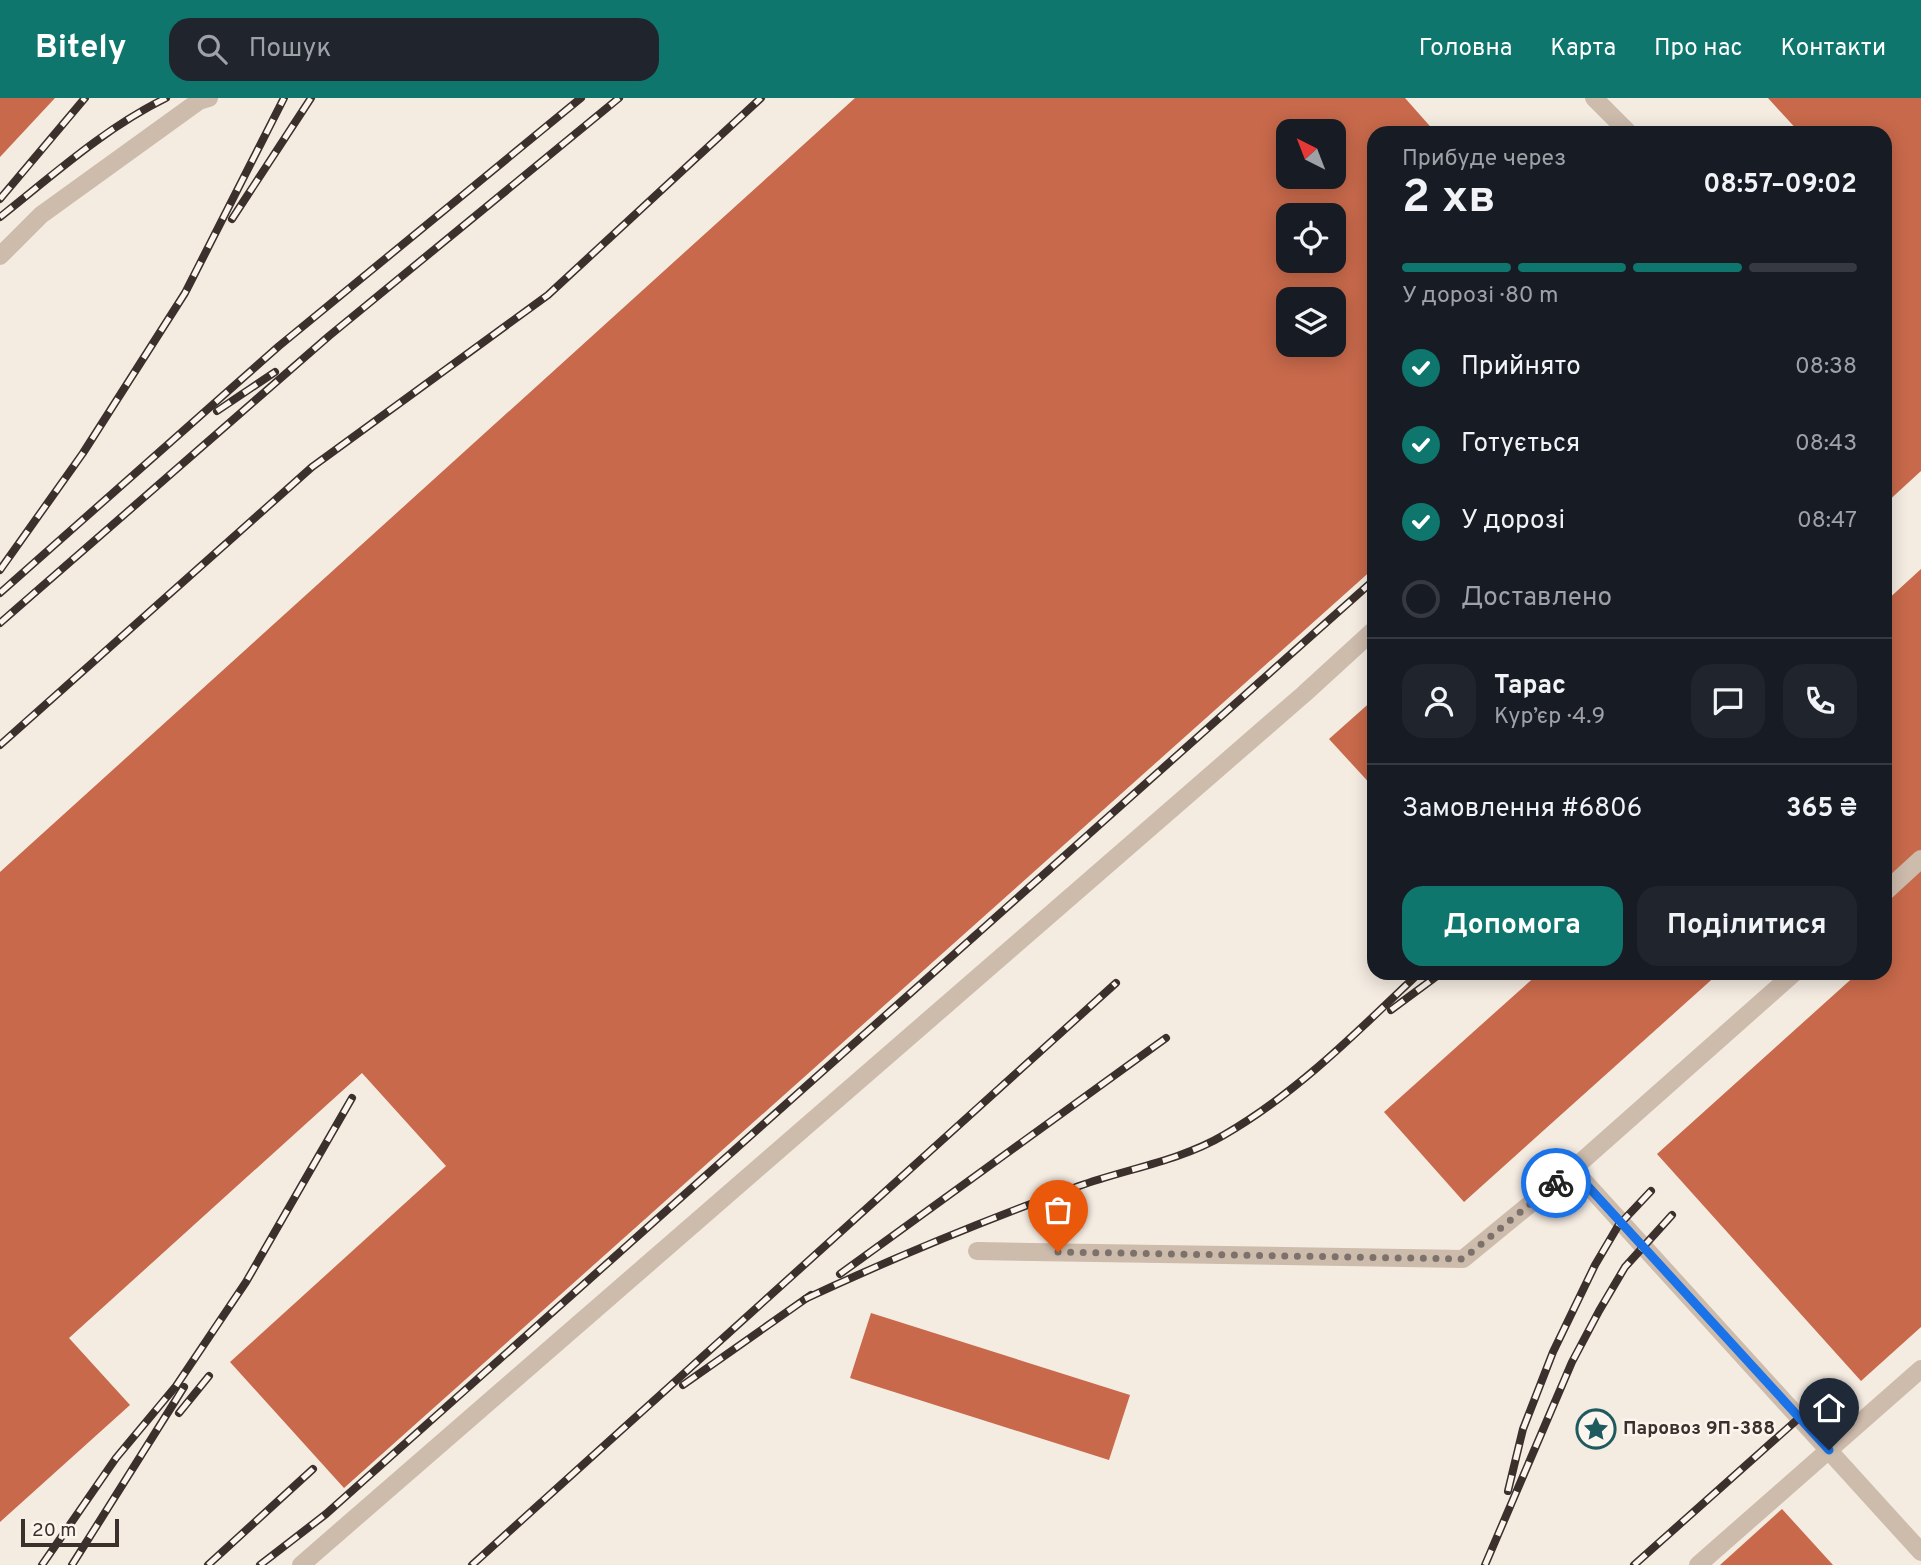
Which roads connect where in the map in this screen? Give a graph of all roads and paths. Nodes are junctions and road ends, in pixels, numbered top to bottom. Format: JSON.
{"nodes":[{"id":1,"x":209,"y":98,"type":"edge"},
{"id":2,"x":1594,"y":98,"type":"edge"},
{"id":3,"x":1622,"y":126,"type":"edge"},
{"id":4,"x":0,"y":256,"type":"edge"},
{"id":5,"x":1367,"y":636,"type":"edge"},
{"id":6,"x":1921,"y":859,"type":"edge"},
{"id":7,"x":1892,"y":886,"type":"edge"},
{"id":8,"x":1786,"y":980,"type":"edge"},
{"id":9,"x":1573,"y":1170,"type":"junction"},
{"id":10,"x":977,"y":1251,"type":"dead end"},
{"id":11,"x":1921,"y":1369,"type":"edge"},
{"id":12,"x":1829,"y":1450,"type":"junction"},
{"id":13,"x":1921,"y":1552,"type":"edge"},
{"id":14,"x":301,"y":1565,"type":"edge"},
{"id":15,"x":1698,"y":1565,"type":"edge"}],
"edges":[{"from":1,"to":4,"type":"lane"},
{"from":2,"to":3,"type":"lane"},
{"from":5,"to":14,"type":"lane"},
{"from":6,"to":7,"type":"lane"},
{"from":8,"to":9,"type":"lane"},
{"from":9,"to":10,"type":"lane"},
{"from":9,"to":12,"type":"lane"},
{"from":11,"to":12,"type":"lane"},
{"from":12,"to":13,"type":"lane"},
{"from":12,"to":15,"type":"lane"}]}
